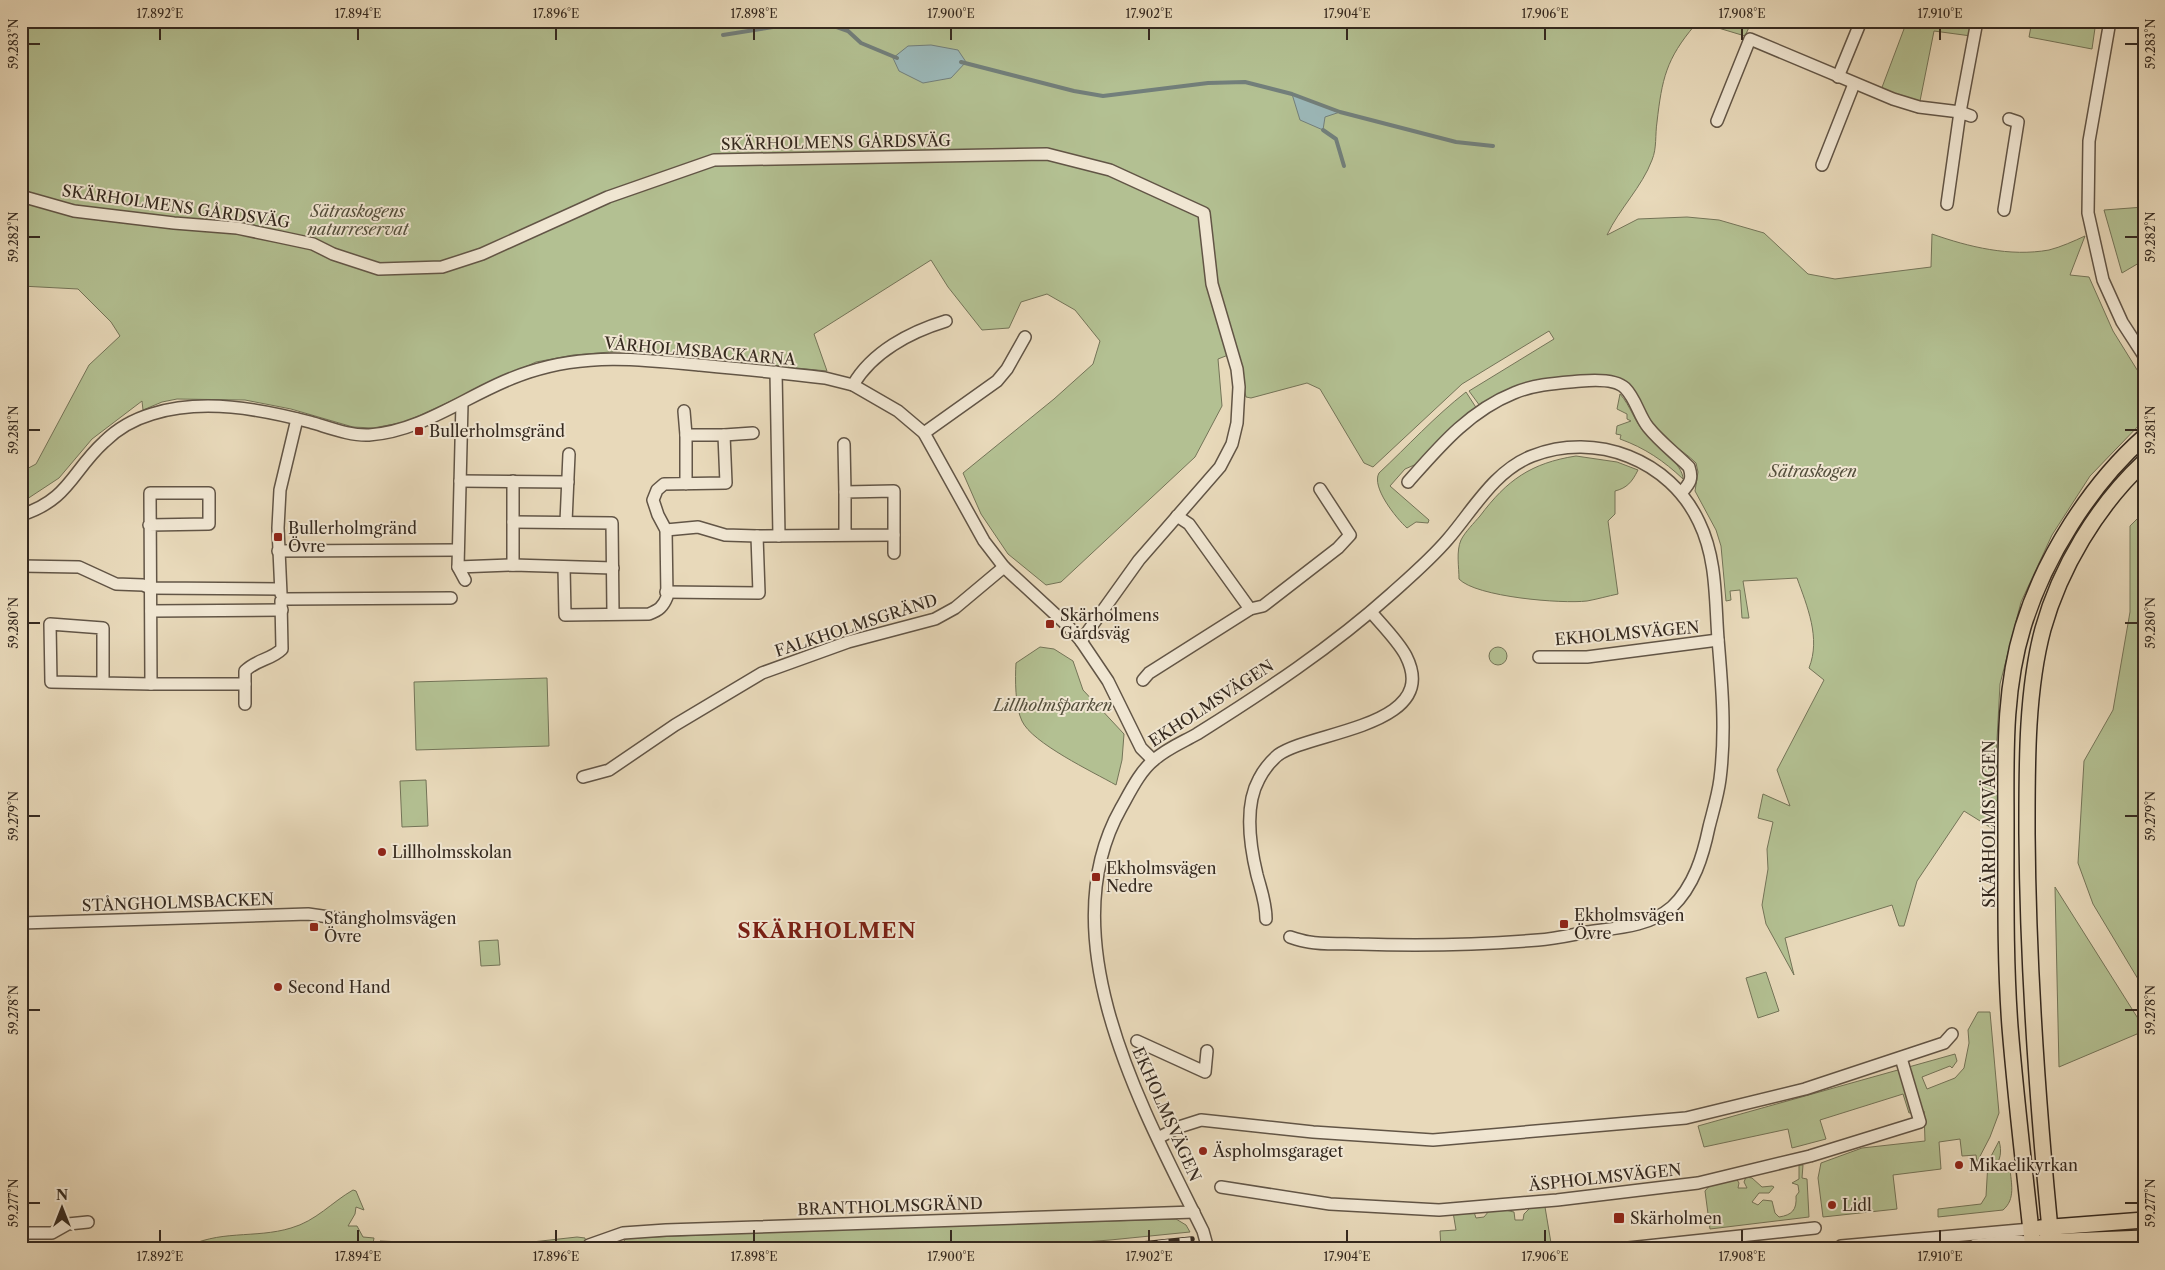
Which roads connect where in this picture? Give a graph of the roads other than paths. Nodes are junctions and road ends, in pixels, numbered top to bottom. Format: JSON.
{"nodes":[{"id":1,"x":1861,"y":21,"type":"edge"},
{"id":2,"x":1977,"y":21,"type":"edge"},
{"id":3,"x":2110,"y":21,"type":"edge"},
{"id":4,"x":1838,"y":76,"type":"junction"},
{"id":5,"x":1854,"y":84,"type":"junction"},
{"id":6,"x":1966,"y":114,"type":"junction"},
{"id":7,"x":2009,"y":119,"type":"dead end"},
{"id":8,"x":1717,"y":121,"type":"dead end"},
{"id":9,"x":1822,"y":165,"type":"dead end"},
{"id":10,"x":21,"y":196,"type":"edge"},
{"id":11,"x":1947,"y":204,"type":"dead end"},
{"id":12,"x":2004,"y":210,"type":"dead end"},
{"id":13,"x":946,"y":321,"type":"dead end"},
{"id":14,"x":1025,"y":337,"type":"dead end"},
{"id":15,"x":2144,"y":356,"type":"edge"},
{"id":16,"x":776,"y":372,"type":"junction"},
{"id":17,"x":853,"y":385,"type":"junction"},
{"id":18,"x":462,"y":403,"type":"junction"},
{"id":19,"x":684,"y":411,"type":"dead end"},
{"id":20,"x":296,"y":419,"type":"junction"},
{"id":21,"x":924,"y":433,"type":"junction"},
{"id":22,"x":753,"y":434,"type":"dead end"},
{"id":23,"x":686,"y":435,"type":"junction"},
{"id":24,"x":724,"y":435,"type":"junction"},
{"id":25,"x":2144,"y":437,"type":"edge"},
{"id":26,"x":844,"y":444,"type":"dead end"},
{"id":27,"x":569,"y":454,"type":"dead end"},
{"id":28,"x":2144,"y":462,"type":"edge"},
{"id":29,"x":460,"y":481,"type":"junction"},
{"id":30,"x":513,"y":481,"type":"junction"},
{"id":31,"x":568,"y":482,"type":"junction"},
{"id":32,"x":1408,"y":482,"type":"dead end"},
{"id":33,"x":686,"y":484,"type":"junction"},
{"id":34,"x":1320,"y":489,"type":"dead end"},
{"id":35,"x":845,"y":492,"type":"junction"},
{"id":36,"x":1682,"y":492,"type":"junction"},
{"id":37,"x":21,"y":515,"type":"edge"},
{"id":38,"x":1177,"y":516,"type":"junction"},
{"id":39,"x":513,"y":522,"type":"junction"},
{"id":40,"x":566,"y":522,"type":"junction"},
{"id":41,"x":149,"y":525,"type":"junction"},
{"id":42,"x":666,"y":530,"type":"junction"},
{"id":43,"x":845,"y":535,"type":"junction"},
{"id":44,"x":894,"y":535,"type":"junction"},
{"id":45,"x":757,"y":536,"type":"junction"},
{"id":46,"x":779,"y":536,"type":"junction"},
{"id":47,"x":458,"y":550,"type":"junction"},
{"id":48,"x":278,"y":551,"type":"junction"},
{"id":49,"x":894,"y":554,"type":"dead end"},
{"id":50,"x":21,"y":566,"type":"edge"},
{"id":51,"x":513,"y":566,"type":"junction"},
{"id":52,"x":458,"y":567,"type":"junction"},
{"id":53,"x":564,"y":567,"type":"junction"},
{"id":54,"x":1004,"y":567,"type":"junction"},
{"id":55,"x":613,"y":568,"type":"junction"},
{"id":56,"x":465,"y":580,"type":"dead end"},
{"id":57,"x":150,"y":588,"type":"junction"},
{"id":58,"x":280,"y":589,"type":"junction"},
{"id":59,"x":666,"y":592,"type":"junction"},
{"id":60,"x":451,"y":598,"type":"dead end"},
{"id":61,"x":282,"y":605,"type":"junction"},
{"id":62,"x":1250,"y":609,"type":"junction"},
{"id":63,"x":151,"y":611,"type":"junction"},
{"id":64,"x":1371,"y":612,"type":"junction"},
{"id":65,"x":614,"y":613,"type":"junction"},
{"id":66,"x":1718,"y":640,"type":"junction"},
{"id":67,"x":1081,"y":641,"type":"junction"},
{"id":68,"x":1539,"y":657,"type":"dead end"},
{"id":69,"x":1143,"y":680,"type":"dead end"},
{"id":70,"x":103,"y":683,"type":"junction"},
{"id":71,"x":151,"y":684,"type":"junction"},
{"id":72,"x":245,"y":684,"type":"junction"},
{"id":73,"x":245,"y":704,"type":"dead end"},
{"id":74,"x":1152,"y":760,"type":"junction"},
{"id":75,"x":582,"y":777,"type":"dead end"},
{"id":76,"x":336,"y":918,"type":"dead end"},
{"id":77,"x":1266,"y":919,"type":"dead end"},
{"id":78,"x":21,"y":923,"type":"edge"},
{"id":79,"x":1290,"y":937,"type":"dead end"},
{"id":80,"x":1952,"y":1034,"type":"dead end"},
{"id":81,"x":1136,"y":1041,"type":"dead end"},
{"id":82,"x":1207,"y":1051,"type":"dead end"},
{"id":83,"x":1901,"y":1058,"type":"junction"},
{"id":84,"x":1158,"y":1138,"type":"junction"},
{"id":85,"x":1221,"y":1187,"type":"dead end"},
{"id":86,"x":1194,"y":1212,"type":"junction"},
{"id":87,"x":2144,"y":1220,"type":"edge"},
{"id":88,"x":88,"y":1222,"type":"dead end"},
{"id":89,"x":1815,"y":1228,"type":"dead end"},
{"id":90,"x":21,"y":1233,"type":"edge"},
{"id":91,"x":2144,"y":1238,"type":"edge"},
{"id":92,"x":2051,"y":1239,"type":"edge"},
{"id":93,"x":2032,"y":1240,"type":"edge"},
{"id":94,"x":589,"y":1245,"type":"dead end"},
{"id":95,"x":1208,"y":1249,"type":"edge"},
{"id":96,"x":1620,"y":1249,"type":"edge"},
{"id":97,"x":1838,"y":1249,"type":"edge"},
{"id":98,"x":1971,"y":1249,"type":"edge"}],
"edges":[{"from":1,"to":4,"type":"street"},
{"from":2,"to":6,"type":"street"},
{"from":3,"to":15,"type":"street"},
{"from":4,"to":5,"type":"street"},
{"from":4,"to":8,"type":"street"},
{"from":5,"to":6,"type":"street"},
{"from":5,"to":9,"type":"street"},
{"from":6,"to":11,"type":"street"},
{"from":7,"to":12,"type":"street"},
{"from":10,"to":38,"type":"street","name":"SKÄRHOLMENS GÅRDSVÄG"},
{"from":13,"to":17,"type":"street"},
{"from":14,"to":21,"type":"street"},
{"from":16,"to":17,"type":"street","name":"VÅRHOLMSBACKARNA"},
{"from":16,"to":18,"type":"street","name":"VÅRHOLMSBACKARNA"},
{"from":16,"to":46,"type":"street"},
{"from":17,"to":21,"type":"street","name":"VÅRHOLMSBACKARNA"},
{"from":18,"to":20,"type":"street","name":"VÅRHOLMSBACKARNA"},
{"from":18,"to":29,"type":"street"},
{"from":19,"to":23,"type":"street"},
{"from":20,"to":37,"type":"street","name":"VÅRHOLMSBACKARNA"},
{"from":20,"to":48,"type":"street"},
{"from":21,"to":54,"type":"street","name":"VÅRHOLMSBACKARNA"},
{"from":22,"to":24,"type":"street"},
{"from":23,"to":24,"type":"street"},
{"from":23,"to":33,"type":"street"},
{"from":24,"to":33,"type":"street"},
{"from":25,"to":93,"type":"main road","name":"SKÄRHOLMSVÄGEN"},
{"from":26,"to":35,"type":"street"},
{"from":27,"to":31,"type":"street"},
{"from":28,"to":92,"type":"main road"},
{"from":29,"to":30,"type":"street"},
{"from":29,"to":47,"type":"street"},
{"from":30,"to":31,"type":"street"},
{"from":30,"to":39,"type":"street"},
{"from":31,"to":40,"type":"street"},
{"from":32,"to":36,"type":"street"},
{"from":33,"to":42,"type":"street"},
{"from":34,"to":62,"type":"street"},
{"from":35,"to":43,"type":"street"},
{"from":35,"to":44,"type":"street"},
{"from":36,"to":64,"type":"street","name":"EKHOLMSVÄGEN"},
{"from":36,"to":66,"type":"street","name":"EKHOLMSVÄGEN"},
{"from":38,"to":62,"type":"street"},
{"from":38,"to":67,"type":"street"},
{"from":39,"to":40,"type":"street"},
{"from":39,"to":51,"type":"street"},
{"from":40,"to":55,"type":"street"},
{"from":41,"to":41,"type":"street"},
{"from":41,"to":57,"type":"street"},
{"from":42,"to":45,"type":"street"},
{"from":42,"to":59,"type":"street"},
{"from":43,"to":44,"type":"street"},
{"from":43,"to":46,"type":"street"},
{"from":44,"to":49,"type":"street"},
{"from":45,"to":46,"type":"street"},
{"from":45,"to":59,"type":"street"},
{"from":47,"to":48,"type":"street"},
{"from":47,"to":52,"type":"street"},
{"from":48,"to":58,"type":"street"},
{"from":50,"to":57,"type":"street"},
{"from":51,"to":52,"type":"street"},
{"from":51,"to":53,"type":"street"},
{"from":52,"to":56,"type":"street"},
{"from":53,"to":55,"type":"street"},
{"from":53,"to":65,"type":"street"},
{"from":54,"to":67,"type":"street","name":"VÅRHOLMSBACKARNA"},
{"from":54,"to":75,"type":"street","name":"FALKHOLMSGRÄND"},
{"from":55,"to":65,"type":"street"},
{"from":57,"to":58,"type":"street"},
{"from":57,"to":63,"type":"street"},
{"from":58,"to":61,"type":"street"},
{"from":59,"to":65,"type":"street"},
{"from":60,"to":61,"type":"street"},
{"from":61,"to":63,"type":"street"},
{"from":61,"to":72,"type":"street"},
{"from":62,"to":69,"type":"street"},
{"from":63,"to":71,"type":"street"},
{"from":64,"to":74,"type":"street","name":"EKHOLMSVÄGEN"},
{"from":64,"to":77,"type":"street"},
{"from":66,"to":68,"type":"street","name":"EKHOLMSVÄGEN"},
{"from":66,"to":79,"type":"street","name":"EKHOLMSVÄGEN"},
{"from":67,"to":74,"type":"street","name":"VÅRHOLMSBACKARNA"},
{"from":70,"to":70,"type":"street"},
{"from":70,"to":71,"type":"street"},
{"from":71,"to":72,"type":"street"},
{"from":72,"to":73,"type":"street"},
{"from":74,"to":84,"type":"street","name":"EKHOLMSVÄGEN"},
{"from":76,"to":78,"type":"street","name":"STÅNGHOLMSBACKEN"},
{"from":80,"to":83,"type":"street"},
{"from":81,"to":82,"type":"street"},
{"from":83,"to":84,"type":"street"},
{"from":83,"to":85,"type":"street","name":"ÄSPHOLMSVÄGEN"},
{"from":84,"to":86,"type":"street","name":"EKHOLMSVÄGEN"},
{"from":86,"to":94,"type":"street","name":"BRANTHOLMSGRÄND"},
{"from":86,"to":95,"type":"street","name":"EKHOLMSVÄGEN"},
{"from":87,"to":92,"type":"main road"},
{"from":88,"to":90,"type":"street"},
{"from":89,"to":96,"type":"street"},
{"from":91,"to":92,"type":"main road"},
{"from":92,"to":93,"type":"main road"},
{"from":93,"to":97,"type":"street"},
{"from":93,"to":98,"type":"street"}]}
